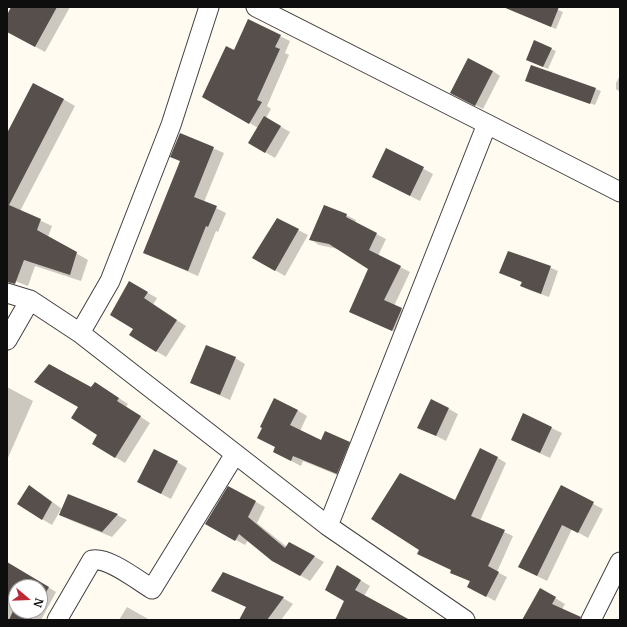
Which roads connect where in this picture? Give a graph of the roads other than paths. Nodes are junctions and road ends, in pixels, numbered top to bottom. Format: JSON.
{"nodes":[{"id":1,"x":209,"y":7,"type":"edge"},
{"id":2,"x":256,"y":7,"type":"edge"},
{"id":3,"x":487,"y":124,"type":"junction"},
{"id":4,"x":620,"y":192,"type":"edge"},
{"id":5,"x":7,"y":293,"type":"edge"},
{"id":6,"x":30,"y":300,"type":"junction"},
{"id":7,"x":80,"y":333,"type":"junction"},
{"id":8,"x":7,"y":340,"type":"edge"},
{"id":9,"x":235,"y":454,"type":"junction"},
{"id":10,"x":328,"y":526,"type":"junction"},
{"id":11,"x":620,"y":562,"type":"edge"},
{"id":12,"x":57,"y":620,"type":"edge"},
{"id":13,"x":465,"y":620,"type":"edge"},
{"id":14,"x":591,"y":620,"type":"edge"}],
"edges":[{"from":1,"to":7,"type":"street"},
{"from":2,"to":3,"type":"street"},
{"from":3,"to":4,"type":"street"},
{"from":3,"to":10,"type":"street"},
{"from":5,"to":6,"type":"street"},
{"from":6,"to":7,"type":"street"},
{"from":6,"to":8,"type":"street"},
{"from":7,"to":9,"type":"street"},
{"from":9,"to":10,"type":"street"},
{"from":9,"to":12,"type":"street"},
{"from":10,"to":13,"type":"street"},
{"from":11,"to":14,"type":"street"}]}
